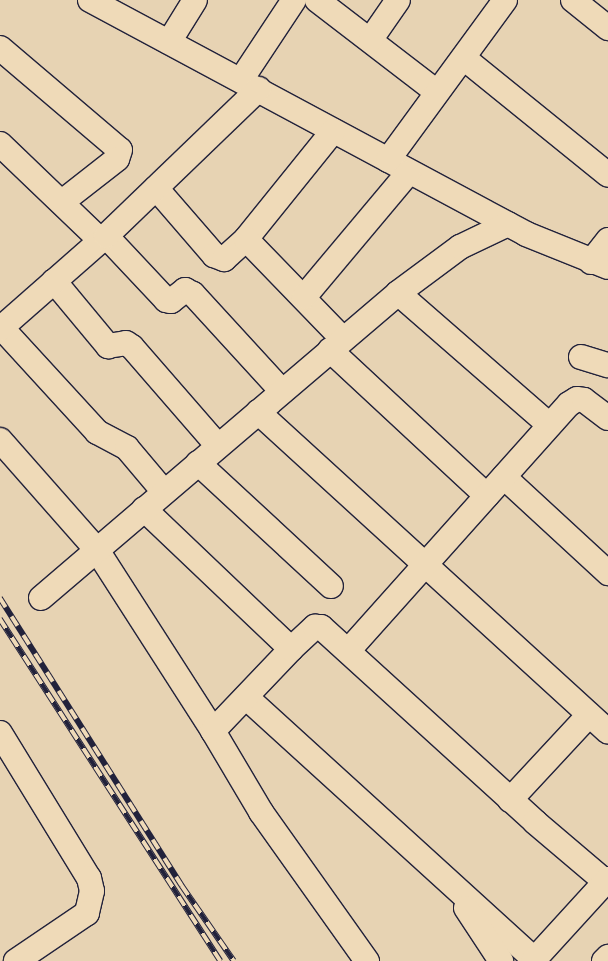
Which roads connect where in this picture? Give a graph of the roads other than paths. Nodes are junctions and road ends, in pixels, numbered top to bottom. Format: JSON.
{"nodes":[{"id":1,"x":90,"y":0,"type":"edge"},
{"id":2,"x":195,"y":0,"type":"edge"},
{"id":3,"x":294,"y":0,"type":"edge"},
{"id":4,"x":317,"y":0,"type":"edge"},
{"id":5,"x":398,"y":0,"type":"edge"},
{"id":6,"x":505,"y":0,"type":"edge"},
{"id":7,"x":573,"y":0,"type":"edge"},
{"id":8,"x":608,"y":28,"type":"edge"},
{"id":9,"x":371,"y":39,"type":"junction"},
{"id":10,"x":169,"y":42,"type":"junction"},
{"id":11,"x":0,"y":48,"type":"edge"},
{"id":12,"x":465,"y":58,"type":"junction"},
{"id":13,"x":250,"y":84,"type":"junction"},
{"id":14,"x":437,"y":92,"type":"junction"},
{"id":15,"x":334,"y":131,"type":"junction"},
{"id":16,"x":1,"y":148,"type":"edge"},
{"id":17,"x":388,"y":160,"type":"junction"},
{"id":18,"x":410,"y":172,"type":"junction"},
{"id":19,"x":608,"y":175,"type":"edge"},
{"id":20,"x":156,"y":188,"type":"junction"},
{"id":21,"x":62,"y":202,"type":"junction"},
{"id":22,"x":508,"y":224,"type":"junction"},
{"id":23,"x":104,"y":238,"type":"junction"},
{"id":24,"x":246,"y":239,"type":"junction"},
{"id":25,"x":608,"y":240,"type":"edge"},
{"id":26,"x":600,"y":264,"type":"edge"},
{"id":27,"x":54,"y":281,"type":"junction"},
{"id":28,"x":398,"y":293,"type":"junction"},
{"id":29,"x":304,"y":297,"type":"junction"},
{"id":30,"x":0,"y":327,"type":"edge"},
{"id":31,"x":336,"y":345,"type":"junction"},
{"id":32,"x":581,"y":357,"type":"dead end"},
{"id":33,"x":608,"y":365,"type":"edge"},
{"id":34,"x":282,"y":391,"type":"junction"},
{"id":35,"x":258,"y":412,"type":"junction"},
{"id":36,"x":608,"y":418,"type":"edge"},
{"id":37,"x":548,"y":424,"type":"junction"},
{"id":38,"x":0,"y":440,"type":"edge"},
{"id":39,"x":218,"y":446,"type":"junction"},
{"id":40,"x":198,"y":463,"type":"junction"},
{"id":41,"x":504,"y":477,"type":"junction"},
{"id":42,"x":164,"y":492,"type":"junction"},
{"id":43,"x":487,"y":496,"type":"junction"},
{"id":44,"x":144,"y":509,"type":"junction"},
{"id":45,"x":97,"y":550,"type":"junction"},
{"id":46,"x":425,"y":564,"type":"junction"},
{"id":47,"x":608,"y":572,"type":"edge"},
{"id":48,"x":331,"y":586,"type":"dead end"},
{"id":49,"x":41,"y":598,"type":"dead end"},
{"id":50,"x":291,"y":649,"type":"junction"},
{"id":51,"x":348,"y":651,"type":"junction"},
{"id":52,"x":247,"y":698,"type":"junction"},
{"id":53,"x":589,"y":715,"type":"junction"},
{"id":54,"x":213,"y":730,"type":"junction"},
{"id":55,"x":608,"y":732,"type":"edge"},
{"id":56,"x":0,"y":733,"type":"edge"},
{"id":57,"x":510,"y":800,"type":"junction"},
{"id":58,"x":445,"y":878,"type":"junction"},
{"id":59,"x":607,"y":882,"type":"edge"},
{"id":60,"x":608,"y":957,"type":"edge"},
{"id":61,"x":535,"y":960,"type":"edge"},
{"id":62,"x":16,"y":961,"type":"edge"},
{"id":63,"x":367,"y":961,"type":"edge"},
{"id":64,"x":501,"y":961,"type":"edge"},
{"id":65,"x":604,"y":961,"type":"edge"}],
"edges":[{"from":1,"to":10,"type":"street"},
{"from":2,"to":10,"type":"street"},
{"from":3,"to":13,"type":"street"},
{"from":4,"to":9,"type":"street"},
{"from":5,"to":9,"type":"street"},
{"from":6,"to":12,"type":"street"},
{"from":7,"to":8,"type":"street"},
{"from":9,"to":14,"type":"street"},
{"from":10,"to":13,"type":"street"},
{"from":11,"to":21,"type":"street"},
{"from":12,"to":14,"type":"street"},
{"from":12,"to":19,"type":"street"},
{"from":13,"to":15,"type":"street"},
{"from":13,"to":20,"type":"street"},
{"from":14,"to":17,"type":"street"},
{"from":15,"to":17,"type":"street"},
{"from":15,"to":24,"type":"street"},
{"from":16,"to":21,"type":"street"},
{"from":17,"to":18,"type":"street"},
{"from":18,"to":22,"type":"street"},
{"from":18,"to":29,"type":"street"},
{"from":20,"to":23,"type":"street"},
{"from":20,"to":24,"type":"street"},
{"from":21,"to":23,"type":"street"},
{"from":22,"to":26,"type":"street"},
{"from":22,"to":28,"type":"street"},
{"from":23,"to":27,"type":"street"},
{"from":23,"to":34,"type":"street"},
{"from":24,"to":29,"type":"street"},
{"from":25,"to":26,"type":"street"},
{"from":27,"to":30,"type":"street"},
{"from":27,"to":39,"type":"street"},
{"from":28,"to":31,"type":"street"},
{"from":28,"to":37,"type":"street"},
{"from":29,"to":31,"type":"street"},
{"from":30,"to":42,"type":"street"},
{"from":31,"to":34,"type":"street"},
{"from":31,"to":43,"type":"street"},
{"from":32,"to":33,"type":"street"},
{"from":34,"to":35,"type":"street"},
{"from":35,"to":39,"type":"street"},
{"from":35,"to":46,"type":"street"},
{"from":36,"to":37,"type":"street"},
{"from":37,"to":41,"type":"street"},
{"from":38,"to":45,"type":"street"},
{"from":39,"to":40,"type":"street"},
{"from":40,"to":42,"type":"street"},
{"from":40,"to":48,"type":"street"},
{"from":41,"to":43,"type":"street"},
{"from":41,"to":47,"type":"street"},
{"from":42,"to":44,"type":"street"},
{"from":43,"to":46,"type":"street"},
{"from":44,"to":45,"type":"street"},
{"from":44,"to":50,"type":"street"},
{"from":45,"to":49,"type":"street"},
{"from":45,"to":54,"type":"street"},
{"from":46,"to":51,"type":"street"},
{"from":46,"to":53,"type":"street"},
{"from":50,"to":51,"type":"street"},
{"from":50,"to":52,"type":"street"},
{"from":51,"to":57,"type":"street"},
{"from":52,"to":54,"type":"street"},
{"from":52,"to":58,"type":"street"},
{"from":53,"to":55,"type":"street"},
{"from":53,"to":57,"type":"street"},
{"from":54,"to":63,"type":"street"},
{"from":56,"to":62,"type":"street"},
{"from":57,"to":59,"type":"street"},
{"from":58,"to":61,"type":"street"},
{"from":58,"to":64,"type":"street"},
{"from":59,"to":61,"type":"street"},
{"from":60,"to":65,"type":"street"}]}
